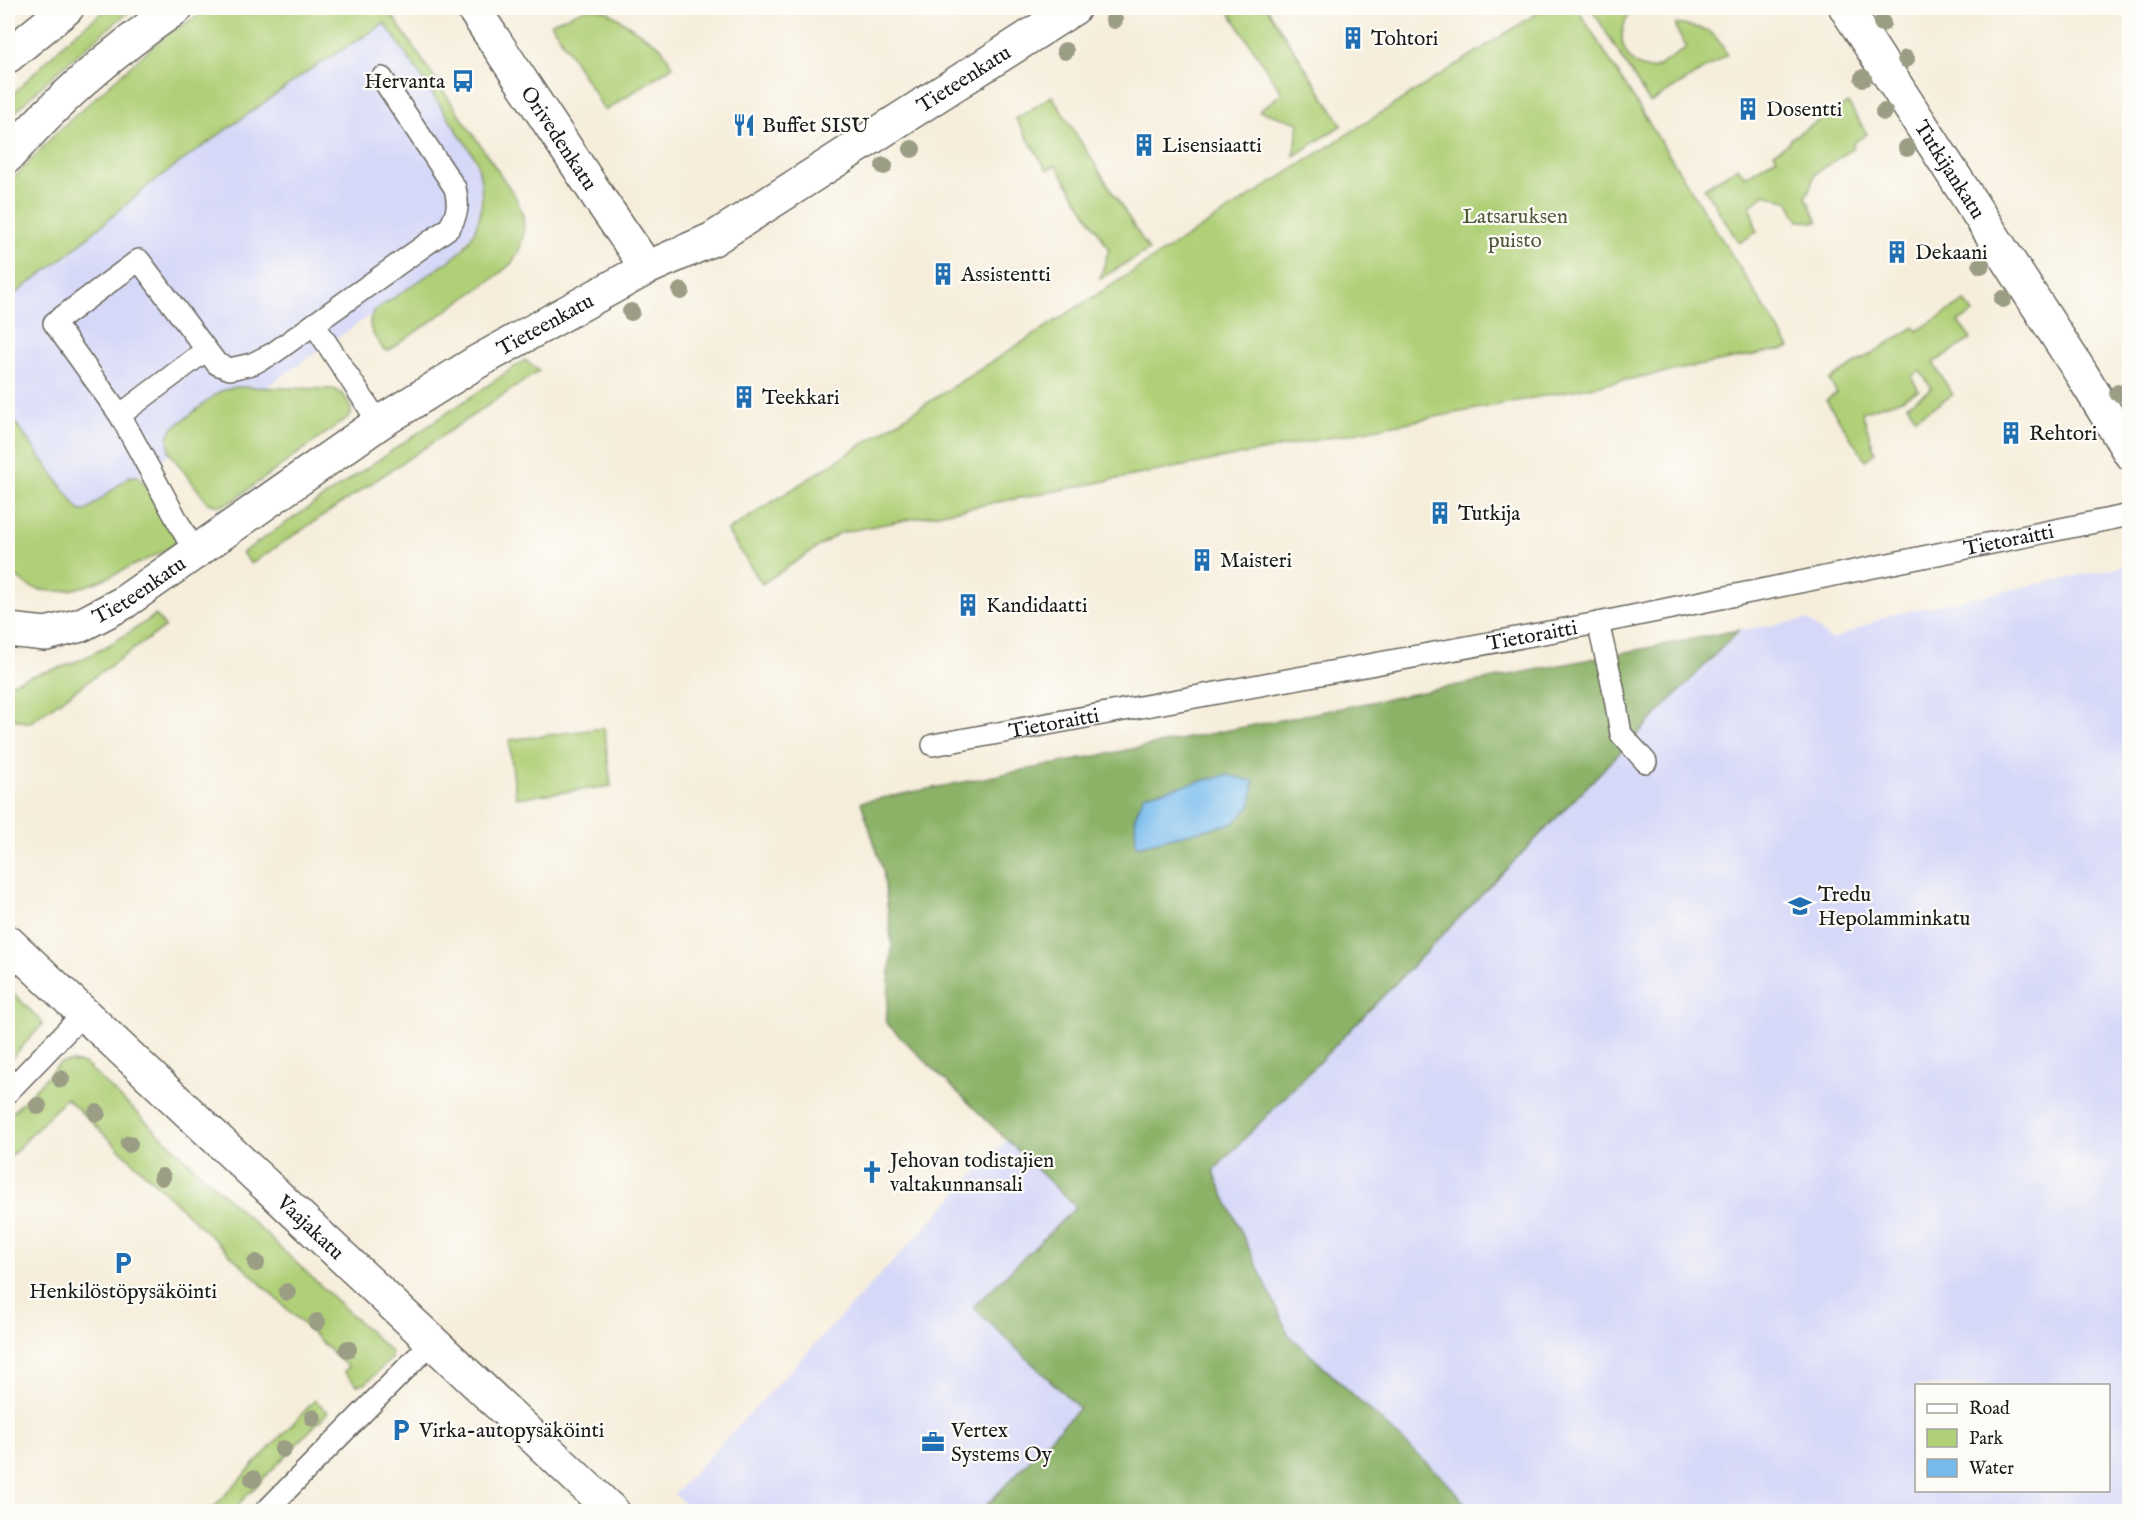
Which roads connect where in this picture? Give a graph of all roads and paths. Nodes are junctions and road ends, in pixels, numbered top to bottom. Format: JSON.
{"nodes":[{"id":1,"x":67,"y":8,"type":"edge"},
{"id":2,"x":176,"y":8,"type":"edge"},
{"id":3,"x":473,"y":8,"type":"edge"},
{"id":4,"x":1074,"y":8,"type":"edge"},
{"id":5,"x":1846,"y":8,"type":"edge"},
{"id":6,"x":36,"y":32,"type":"junction"},
{"id":7,"x":8,"y":49,"type":"edge"},
{"id":8,"x":8,"y":56,"type":"edge"},
{"id":9,"x":382,"y":78,"type":"dead end"},
{"id":10,"x":8,"y":156,"type":"edge"},
{"id":11,"x":647,"y":268,"type":"junction"},
{"id":12,"x":314,"y":324,"type":"junction"},
{"id":13,"x":205,"y":351,"type":"junction"},
{"id":14,"x":120,"y":415,"type":"junction"},
{"id":15,"x":380,"y":423,"type":"junction"},
{"id":16,"x":2130,"y":453,"type":"edge"},
{"id":17,"x":2130,"y":515,"type":"edge"},
{"id":18,"x":195,"y":553,"type":"junction"},
{"id":19,"x":1598,"y":622,"type":"junction"},
{"id":20,"x":11,"y":630,"type":"edge"},
{"id":21,"x":933,"y":745,"type":"dead end"},
{"id":22,"x":1646,"y":762,"type":"dead end"},
{"id":23,"x":8,"y":942,"type":"edge"},
{"id":24,"x":84,"y":1013,"type":"junction"},
{"id":25,"x":8,"y":1092,"type":"edge"},
{"id":26,"x":433,"y":1341,"type":"junction"},
{"id":27,"x":265,"y":1512,"type":"edge"},
{"id":28,"x":613,"y":1512,"type":"edge"}],
"edges":[{"from":1,"to":6,"type":"street"},
{"from":2,"to":10,"type":"street"},
{"from":3,"to":11,"type":"street","name":"Orivedenkatu"},
{"from":4,"to":11,"type":"street","name":"Tieteenkatu"},
{"from":5,"to":16,"type":"street","name":"Tutkijankatu"},
{"from":6,"to":7,"type":"street"},
{"from":6,"to":8,"type":"street"},
{"from":9,"to":12,"type":"lane"},
{"from":11,"to":15,"type":"street","name":"Tieteenkatu"},
{"from":12,"to":13,"type":"lane"},
{"from":12,"to":15,"type":"lane"},
{"from":13,"to":14,"type":"lane"},
{"from":13,"to":14,"type":"lane"},
{"from":14,"to":18,"type":"lane"},
{"from":15,"to":18,"type":"street","name":"Tieteenkatu"},
{"from":17,"to":19,"type":"lane","name":"Tietoraitti"},
{"from":18,"to":20,"type":"street","name":"Tieteenkatu"},
{"from":19,"to":21,"type":"lane","name":"Tietoraitti"},
{"from":19,"to":22,"type":"lane"},
{"from":23,"to":24,"type":"street","name":"Vaajakatu"},
{"from":24,"to":25,"type":"lane"},
{"from":24,"to":26,"type":"street","name":"Vaajakatu"},
{"from":26,"to":27,"type":"lane"},
{"from":26,"to":28,"type":"street","name":"Vaajakatu"}]}
